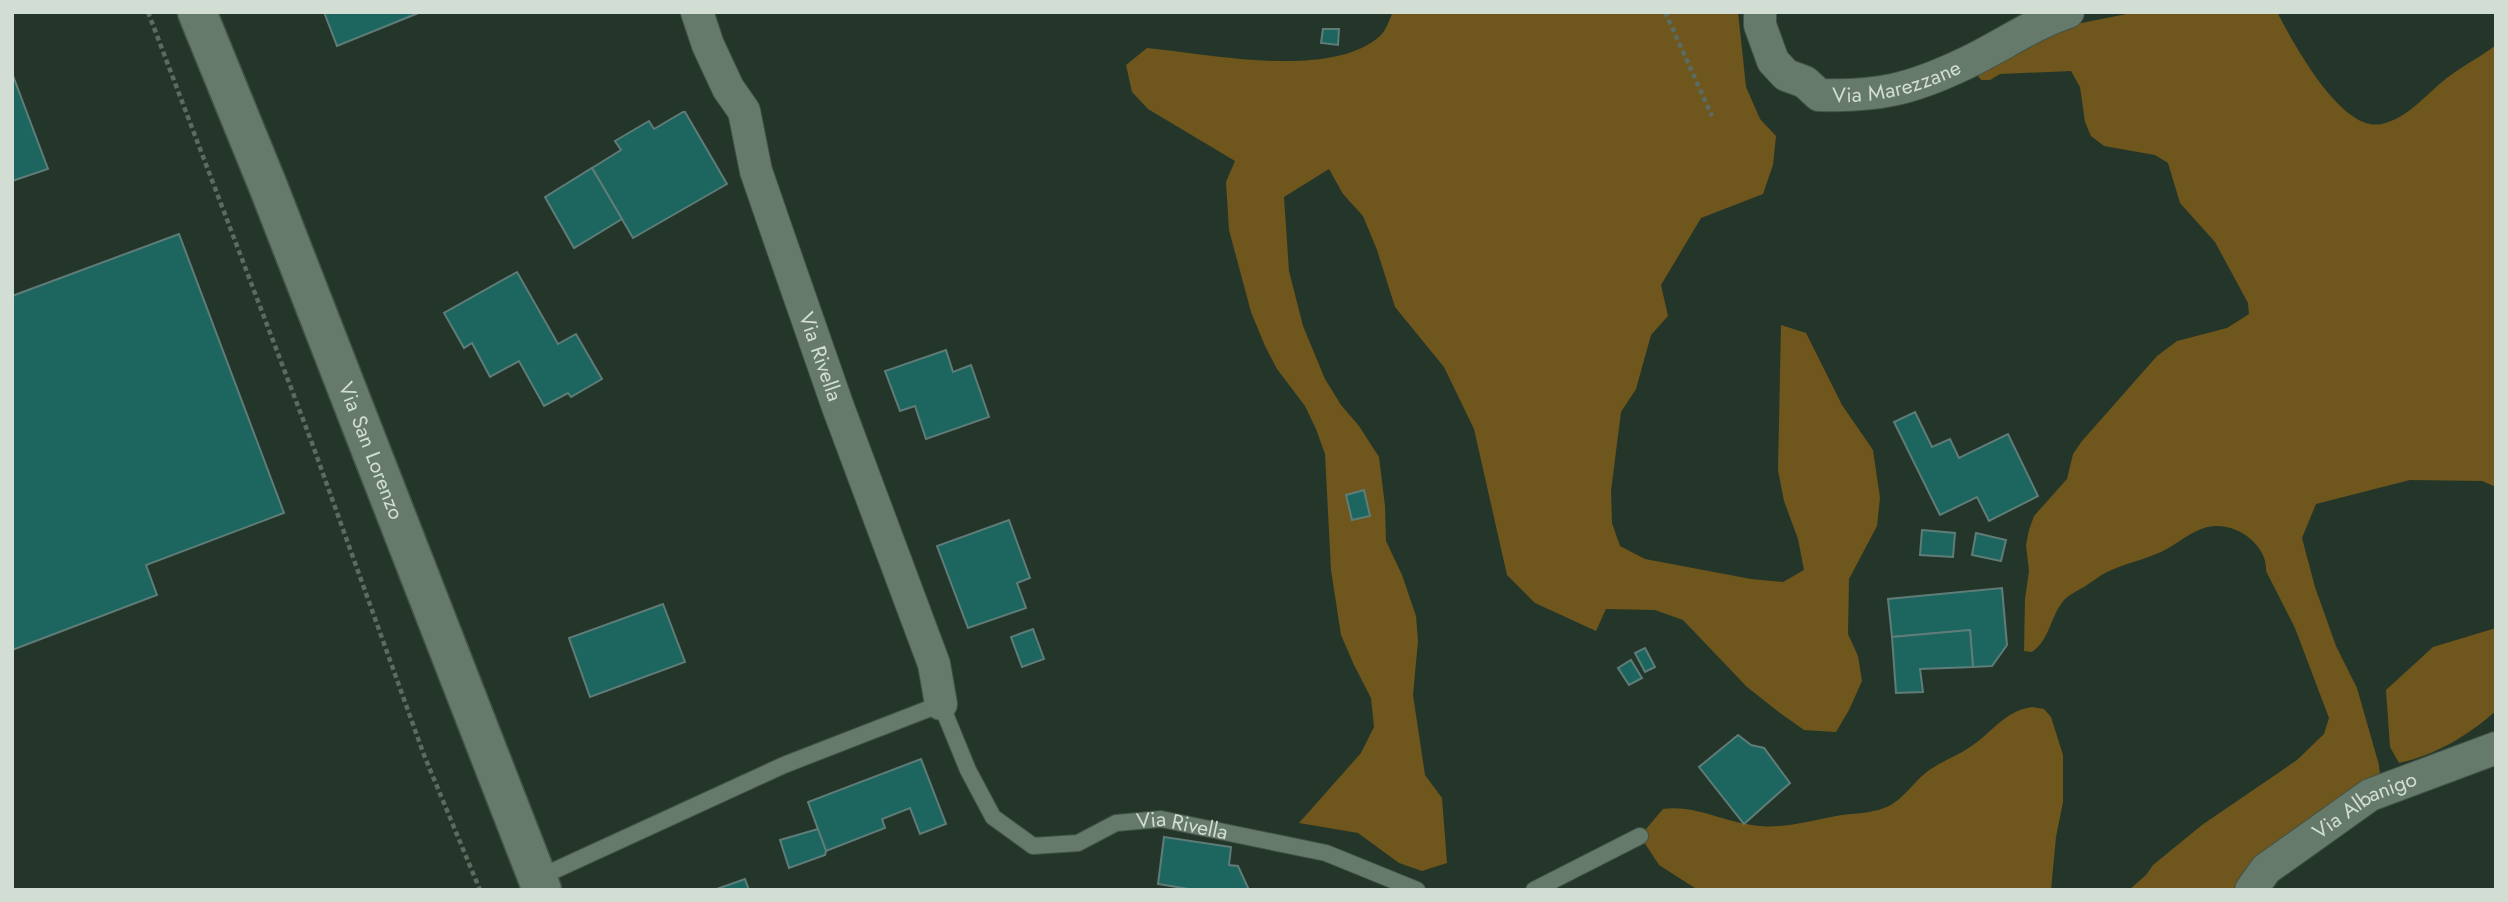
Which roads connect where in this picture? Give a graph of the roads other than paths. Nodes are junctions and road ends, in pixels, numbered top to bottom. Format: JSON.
{"nodes":[{"id":1,"x":197,"y":12,"type":"edge"},
{"id":2,"x":698,"y":12,"type":"edge"},
{"id":3,"x":1760,"y":12,"type":"edge"},
{"id":4,"x":2068,"y":12,"type":"edge"},
{"id":5,"x":941,"y":704,"type":"junction"},
{"id":6,"x":2496,"y":748,"type":"edge"},
{"id":7,"x":1640,"y":836,"type":"dead end"},
{"id":8,"x":540,"y":884,"type":"edge"},
{"id":9,"x":1416,"y":890,"type":"edge"},
{"id":10,"x":1534,"y":890,"type":"edge"},
{"id":11,"x":2251,"y":890,"type":"edge"}],
"edges":[{"from":1,"to":8,"type":"main road","name":"Via San Lorenzo"},
{"from":2,"to":5,"type":"street","name":"Via Rivella"},
{"from":3,"to":4,"type":"street","name":"Via Marezzane"},
{"from":5,"to":8,"type":"lane"},
{"from":5,"to":9,"type":"lane","name":"Via Rivella"},
{"from":6,"to":11,"type":"street","name":"Via Albanigo"},
{"from":7,"to":10,"type":"lane"}]}
